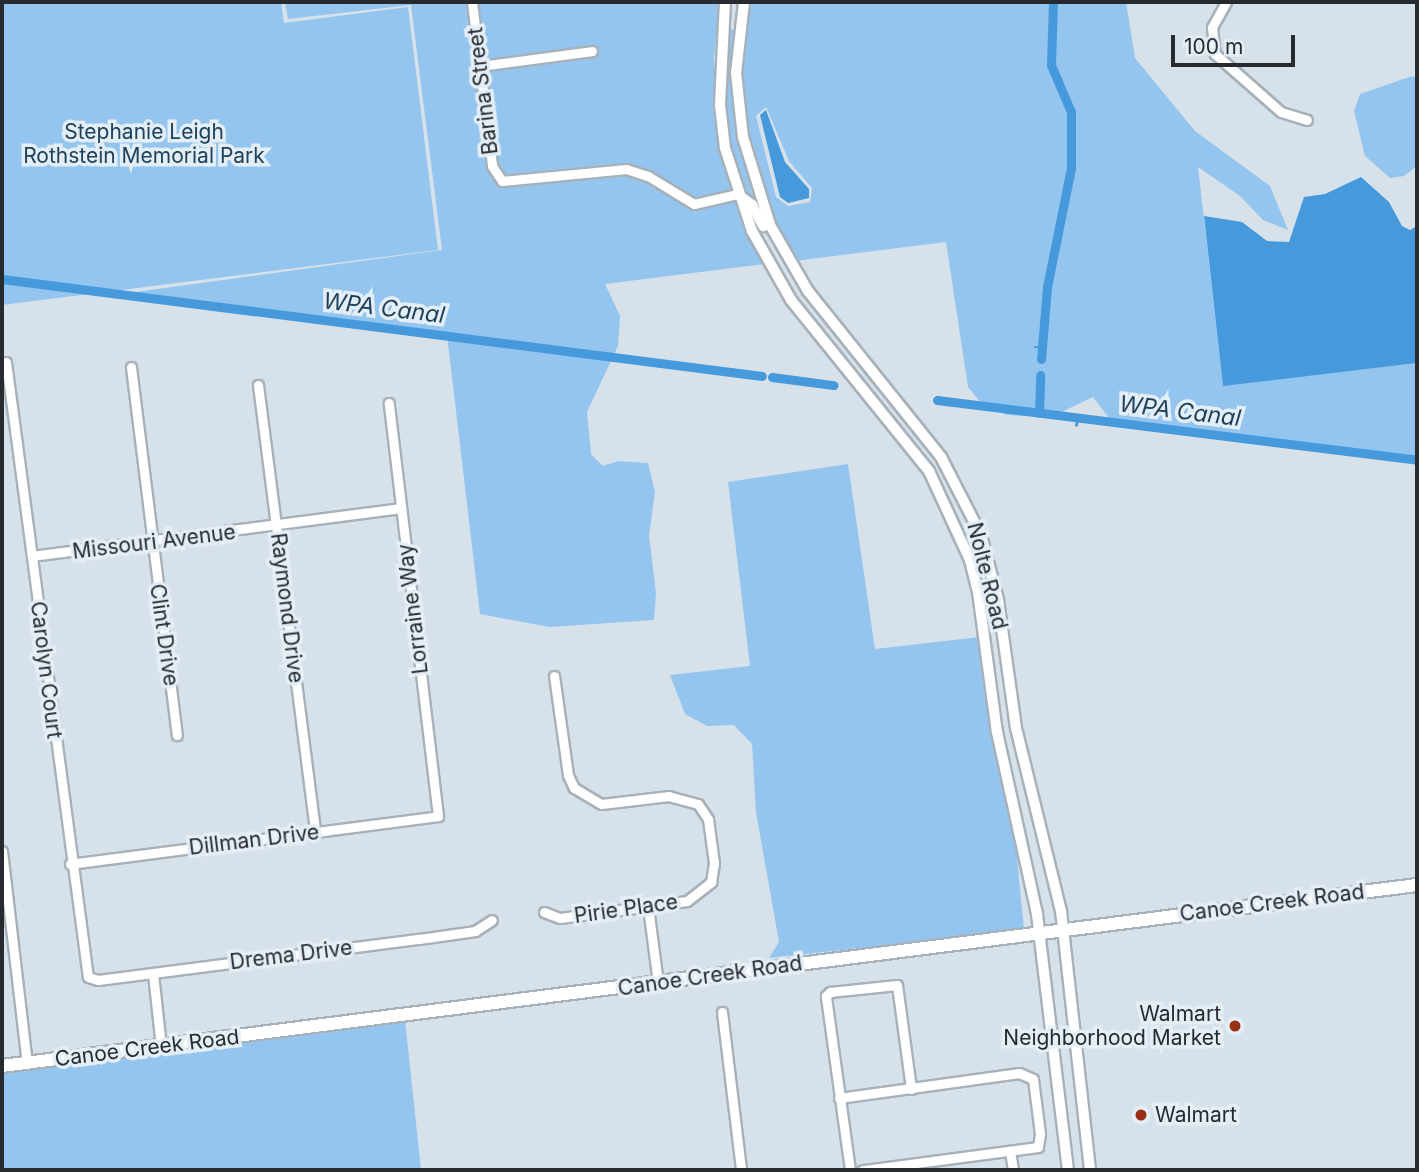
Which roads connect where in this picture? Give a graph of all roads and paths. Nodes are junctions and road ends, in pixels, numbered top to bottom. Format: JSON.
{"nodes":[{"id":1,"x":472,"y":2,"type":"edge"},
{"id":2,"x":725,"y":2,"type":"edge"},
{"id":3,"x":744,"y":2,"type":"edge"},
{"id":4,"x":1227,"y":2,"type":"edge"},
{"id":5,"x":592,"y":51,"type":"dead end"},
{"id":6,"x":480,"y":65,"type":"junction"},
{"id":7,"x":1307,"y":120,"type":"dead end"},
{"id":8,"x":737,"y":194,"type":"junction"},
{"id":9,"x":792,"y":267,"type":"junction"},
{"id":10,"x":6,"y":362,"type":"dead end"},
{"id":11,"x":131,"y":367,"type":"dead end"},
{"id":12,"x":258,"y":385,"type":"dead end"},
{"id":13,"x":871,"y":397,"type":"junction"},
{"id":14,"x":897,"y":398,"type":"junction"},
{"id":15,"x":388,"y":403,"type":"dead end"},
{"id":16,"x":895,"y":424,"type":"junction"},
{"id":17,"x":921,"y":430,"type":"junction"},
{"id":18,"x":401,"y":508,"type":"junction"},
{"id":19,"x":277,"y":526,"type":"junction"},
{"id":20,"x":152,"y":543,"type":"junction"},
{"id":21,"x":32,"y":556,"type":"junction"},
{"id":22,"x":554,"y":676,"type":"dead end"},
{"id":23,"x":177,"y":735,"type":"dead end"},
{"id":24,"x":438,"y":816,"type":"joint"},
{"id":25,"x":315,"y":832,"type":"junction"},
{"id":26,"x":2,"y":851,"type":"edge"},
{"id":27,"x":70,"y":864,"type":"junction"},
{"id":28,"x":1417,"y":885,"type":"edge"},
{"id":29,"x":648,"y":907,"type":"junction"},
{"id":30,"x":544,"y":912,"type":"dead end"},
{"id":31,"x":492,"y":920,"type":"dead end"},
{"id":32,"x":1064,"y":929,"type":"junction"},
{"id":33,"x":1040,"y":933,"type":"junction"},
{"id":34,"x":153,"y":974,"type":"junction"},
{"id":35,"x":88,"y":977,"type":"joint"},
{"id":36,"x":658,"y":983,"type":"junction"},
{"id":37,"x":722,"y":1013,"type":"dead end"},
{"id":38,"x":161,"y":1047,"type":"junction"},
{"id":39,"x":27,"y":1063,"type":"junction"},
{"id":40,"x":2,"y":1066,"type":"edge"},
{"id":41,"x":911,"y":1088,"type":"junction"},
{"id":42,"x":839,"y":1098,"type":"junction"},
{"id":43,"x":1010,"y":1152,"type":"junction"},
{"id":44,"x":741,"y":1170,"type":"edge"},
{"id":45,"x":850,"y":1170,"type":"edge"},
{"id":46,"x":863,"y":1170,"type":"edge"},
{"id":47,"x":1013,"y":1170,"type":"edge"},
{"id":48,"x":1068,"y":1170,"type":"edge"},
{"id":49,"x":1090,"y":1170,"type":"edge"}],
"edges":[{"from":1,"to":6,"type":"street","name":"Barina Street"},
{"from":2,"to":8,"type":"street","name":"Nolte Road"},
{"from":3,"to":9,"type":"street","name":"Nolte Road"},
{"from":4,"to":7,"type":"street"},
{"from":5,"to":6,"type":"street"},
{"from":6,"to":8,"type":"street","name":"Barina Street"},
{"from":8,"to":9,"type":"street"},
{"from":8,"to":13,"type":"street","name":"Nolte Road"},
{"from":9,"to":14,"type":"street","name":"Nolte Road"},
{"from":10,"to":21,"type":"street","name":"Carolyn Court"},
{"from":11,"to":20,"type":"street","name":"Clint Drive"},
{"from":12,"to":19,"type":"street","name":"Raymond Drive"},
{"from":13,"to":14,"type":"street"},
{"from":13,"to":16,"type":"street","name":"Nolte Road"},
{"from":14,"to":17,"type":"street","name":"Nolte Road"},
{"from":15,"to":18,"type":"street","name":"Lorraine Way"},
{"from":16,"to":17,"type":"street"},
{"from":16,"to":33,"type":"street","name":"Nolte Road"},
{"from":17,"to":32,"type":"street","name":"Nolte Road"},
{"from":18,"to":19,"type":"street","name":"Missouri Avenue"},
{"from":18,"to":24,"type":"street","name":"Lorraine Way"},
{"from":19,"to":20,"type":"street","name":"Missouri Avenue"},
{"from":19,"to":25,"type":"street","name":"Raymond Drive"},
{"from":20,"to":21,"type":"street","name":"Missouri Avenue"},
{"from":20,"to":23,"type":"street","name":"Clint Drive"},
{"from":21,"to":27,"type":"street","name":"Carolyn Court"},
{"from":22,"to":29,"type":"street","name":"Pirie Place"},
{"from":24,"to":25,"type":"street","name":"Dillman Drive"},
{"from":25,"to":27,"type":"street","name":"Dillman Drive"},
{"from":26,"to":39,"type":"street"},
{"from":27,"to":35,"type":"street","name":"Carolyn Court"},
{"from":28,"to":32,"type":"main road","name":"Canoe Creek Road"},
{"from":29,"to":30,"type":"street","name":"Pirie Place"},
{"from":29,"to":36,"type":"street"},
{"from":31,"to":34,"type":"street","name":"Drema Drive"},
{"from":32,"to":33,"type":"main road","name":"Canoe Creek Road"},
{"from":32,"to":49,"type":"street","name":"Nolte Road"},
{"from":33,"to":36,"type":"main road","name":"Canoe Creek Road"},
{"from":33,"to":48,"type":"street","name":"Nolte Road"},
{"from":34,"to":35,"type":"street","name":"Drema Drive"},
{"from":34,"to":38,"type":"street"},
{"from":36,"to":38,"type":"main road","name":"Canoe Creek Road"},
{"from":37,"to":44,"type":"street"},
{"from":38,"to":39,"type":"main road","name":"Canoe Creek Road"},
{"from":39,"to":40,"type":"main road","name":"Canoe Creek Road"},
{"from":41,"to":42,"type":"street"},
{"from":41,"to":42,"type":"street"},
{"from":41,"to":43,"type":"street"},
{"from":42,"to":45,"type":"street"},
{"from":43,"to":46,"type":"street"},
{"from":43,"to":47,"type":"street"}]}
